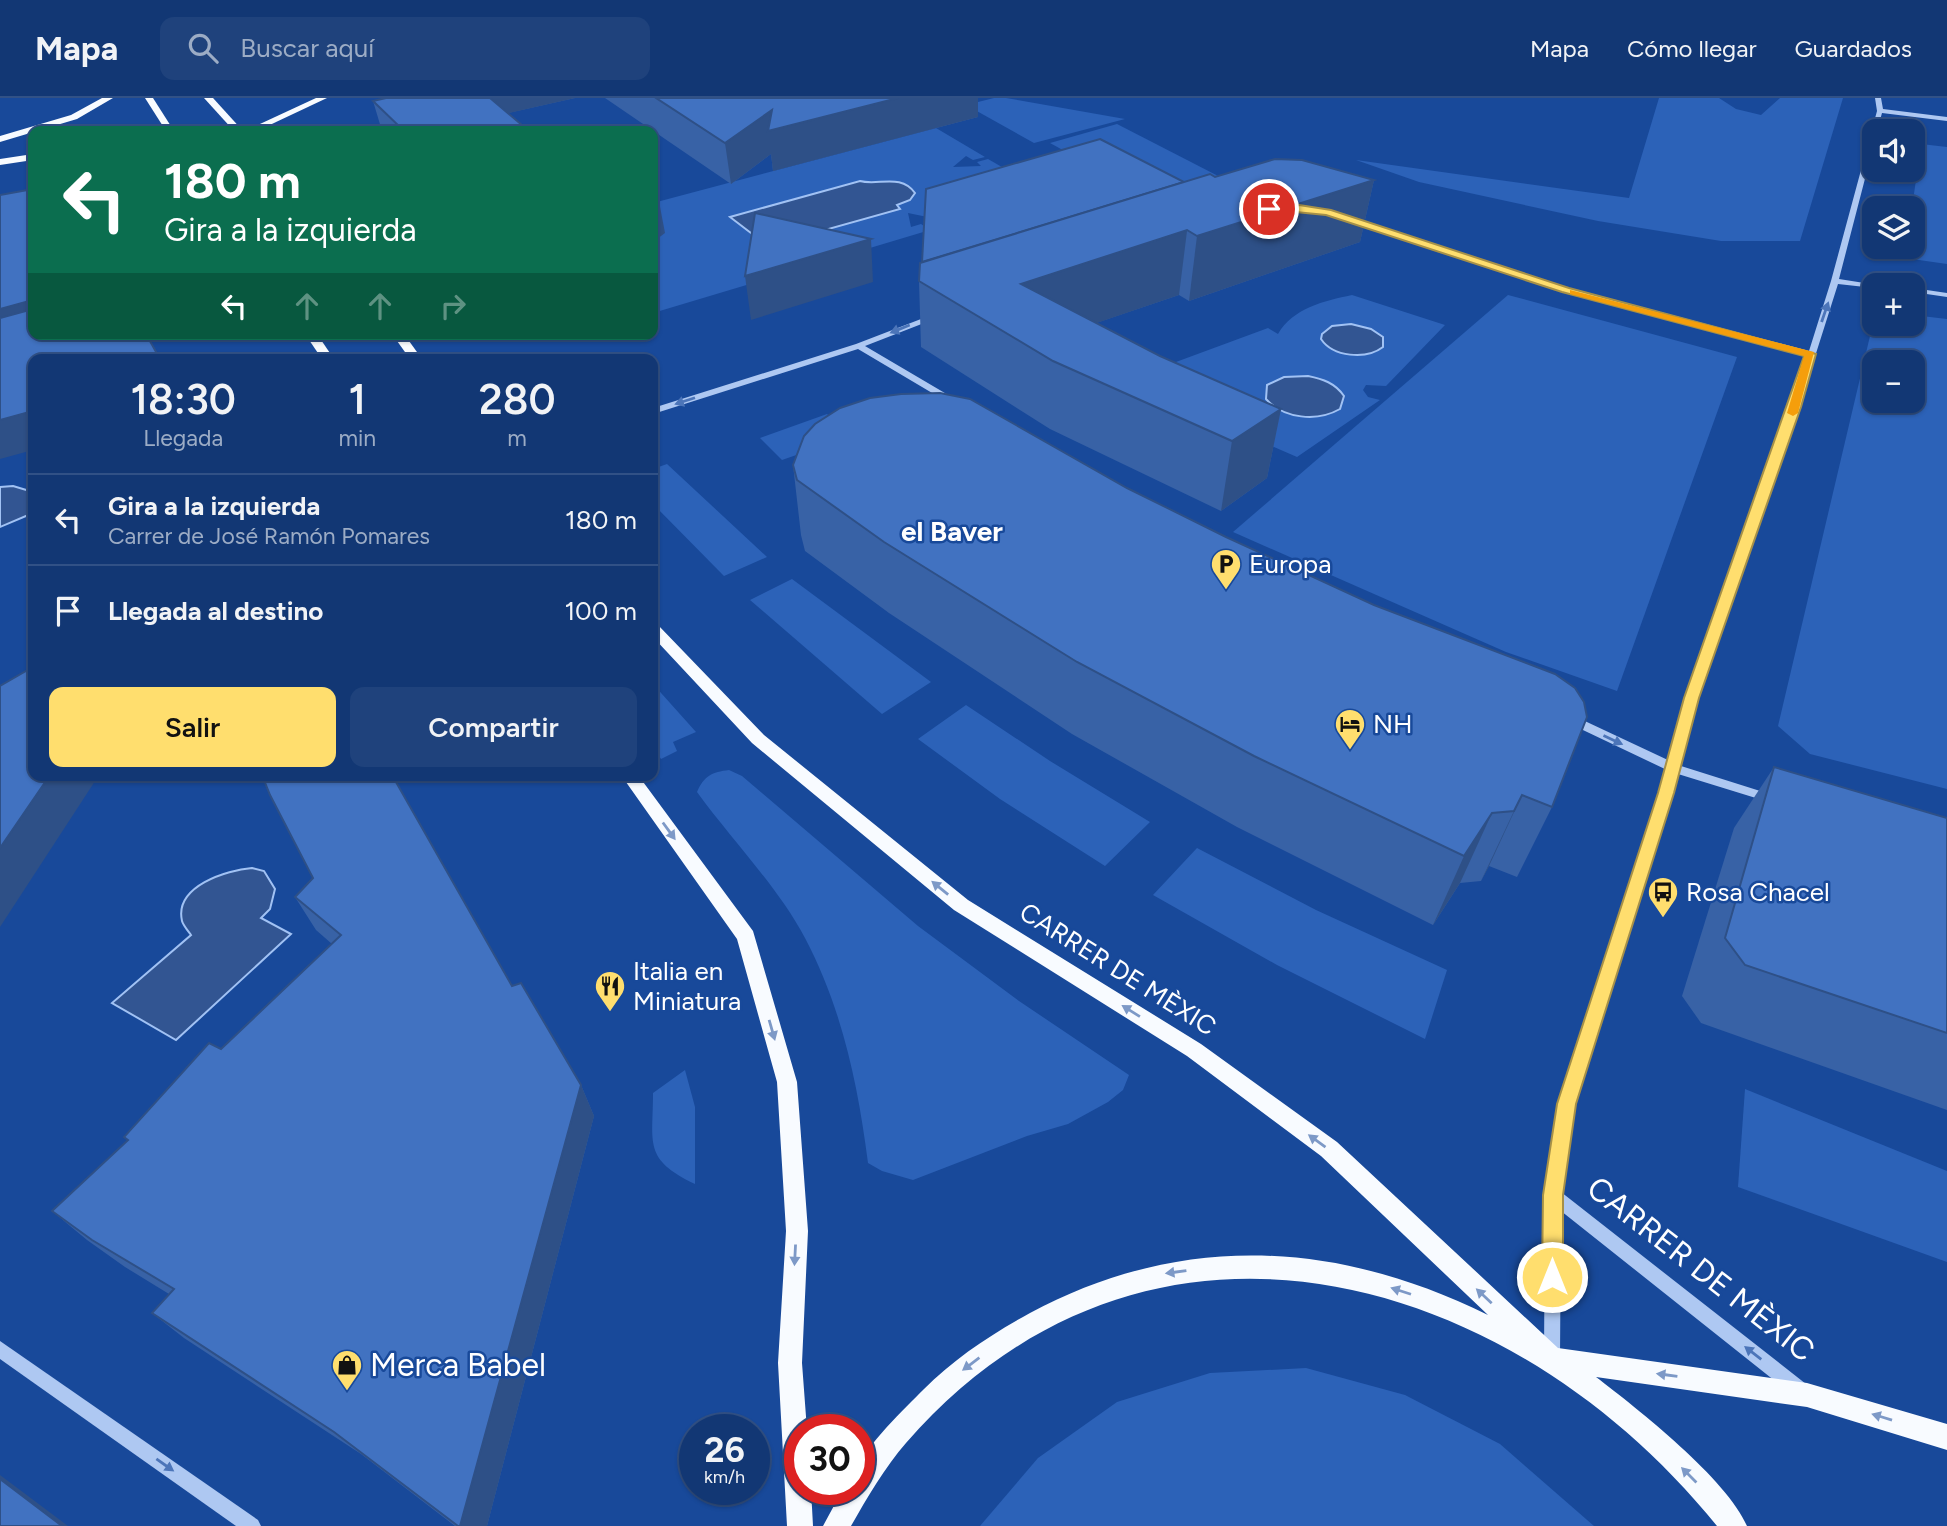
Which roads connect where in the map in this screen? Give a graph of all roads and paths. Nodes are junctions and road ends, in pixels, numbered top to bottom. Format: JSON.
{"nodes":[{"id":1,"x":109,"y":98,"type":"edge"},
{"id":2,"x":149,"y":98,"type":"edge"},
{"id":3,"x":208,"y":98,"type":"edge"},
{"id":4,"x":323,"y":98,"type":"edge"},
{"id":5,"x":1878,"y":98,"type":"edge"},
{"id":6,"x":295,"y":103,"type":"edge"},
{"id":7,"x":1880,"y":111,"type":"junction"},
{"id":8,"x":74,"y":117,"type":"junction"},
{"id":9,"x":1878,"y":119,"type":"edge"},
{"id":10,"x":1947,"y":119,"type":"edge"},
{"id":11,"x":44,"y":126,"type":"edge"},
{"id":12,"x":72,"y":126,"type":"edge"},
{"id":13,"x":167,"y":126,"type":"edge"},
{"id":14,"x":234,"y":126,"type":"edge"},
{"id":15,"x":258,"y":126,"type":"edge"},
{"id":16,"x":28,"y":131,"type":"edge"},
{"id":17,"x":0,"y":139,"type":"edge"},
{"id":18,"x":28,"y":158,"type":"edge"},
{"id":19,"x":0,"y":162,"type":"edge"},
{"id":20,"x":1862,"y":178,"type":"edge"},
{"id":21,"x":1340,"y":216,"type":"edge"},
{"id":22,"x":1835,"y":281,"type":"junction"},
{"id":23,"x":1862,"y":284,"type":"edge"},
{"id":24,"x":1925,"y":292,"type":"edge"},
{"id":25,"x":1947,"y":295,"type":"edge"},
{"id":26,"x":942,"y":314,"type":"edge"},
{"id":27,"x":859,"y":346,"type":"junction"},
{"id":28,"x":1810,"y":354,"type":"junction"},
{"id":29,"x":962,"y":406,"type":"edge"},
{"id":30,"x":658,"y":409,"type":"edge"},
{"id":31,"x":658,"y":633,"type":"edge"},
{"id":32,"x":1553,"y":712,"type":"edge"},
{"id":33,"x":1674,"y":768,"type":"junction"},
{"id":34,"x":633,"y":781,"type":"edge"},
{"id":35,"x":1790,"y":805,"type":"edge"},
{"id":36,"x":1553,"y":1195,"type":"junction"},
{"id":37,"x":0,"y":1349,"type":"edge"},
{"id":38,"x":1552,"y":1359,"type":"junction"},
{"id":39,"x":1807,"y":1395,"type":"junction"},
{"id":40,"x":110,"y":1425,"type":"joint"},
{"id":41,"x":1947,"y":1437,"type":"edge"},
{"id":42,"x":875,"y":1466,"type":"edge"},
{"id":43,"x":849,"y":1505,"type":"edge"},
{"id":44,"x":253,"y":1526,"type":"edge"},
{"id":45,"x":800,"y":1526,"type":"edge"},
{"id":46,"x":836,"y":1526,"type":"edge"},
{"id":47,"x":1734,"y":1526,"type":"edge"}],
"edges":[{"from":1,"to":8,"type":"main road"},
{"from":2,"to":13,"type":"main road"},
{"from":3,"to":14,"type":"main road"},
{"from":4,"to":6,"type":"main road"},
{"from":5,"to":7,"type":"street"},
{"from":6,"to":15,"type":"main road"},
{"from":7,"to":9,"type":"street"},
{"from":7,"to":10,"type":"street"},
{"from":8,"to":11,"type":"main road"},
{"from":8,"to":12,"type":"main road"},
{"from":16,"to":17,"type":"main road"},
{"from":18,"to":19,"type":"main road"},
{"from":20,"to":22,"type":"street"},
{"from":21,"to":28,"type":"street"},
{"from":22,"to":23,"type":"street"},
{"from":28,"to":22,"type":"street","one_way":true},
{"from":24,"to":25,"type":"street"},
{"from":26,"to":27,"type":"street","one_way":true},
{"from":27,"to":29,"type":"street"},
{"from":27,"to":30,"type":"street","one_way":true},
{"from":28,"to":33,"type":"street"},
{"from":38,"to":31,"type":"main road","name":"CARRER DE MÈXIC","one_way":true},
{"from":32,"to":33,"type":"street","one_way":true},
{"from":33,"to":35,"type":"street"},
{"from":33,"to":36,"type":"street"},
{"from":34,"to":45,"type":"main road","one_way":true},
{"from":36,"to":38,"type":"street"},
{"from":39,"to":36,"type":"street","name":"CARRER DE MÈXIC","one_way":true},
{"from":37,"to":40,"type":"street"},
{"from":39,"to":38,"type":"main road","name":"CARRER DE MÈXIC","one_way":true},
{"from":38,"to":42,"type":"main road","name":"CARRER DE MÈXIC","one_way":true},
{"from":47,"to":38,"type":"main road","name":"CARRER DE MÈXIC","one_way":true},
{"from":41,"to":39,"type":"main road","name":"CARRER DE MÈXIC","one_way":true},
{"from":40,"to":44,"type":"street","one_way":true},
{"from":43,"to":46,"type":"main road","name":"CARRER DE MÈXIC"}]}
